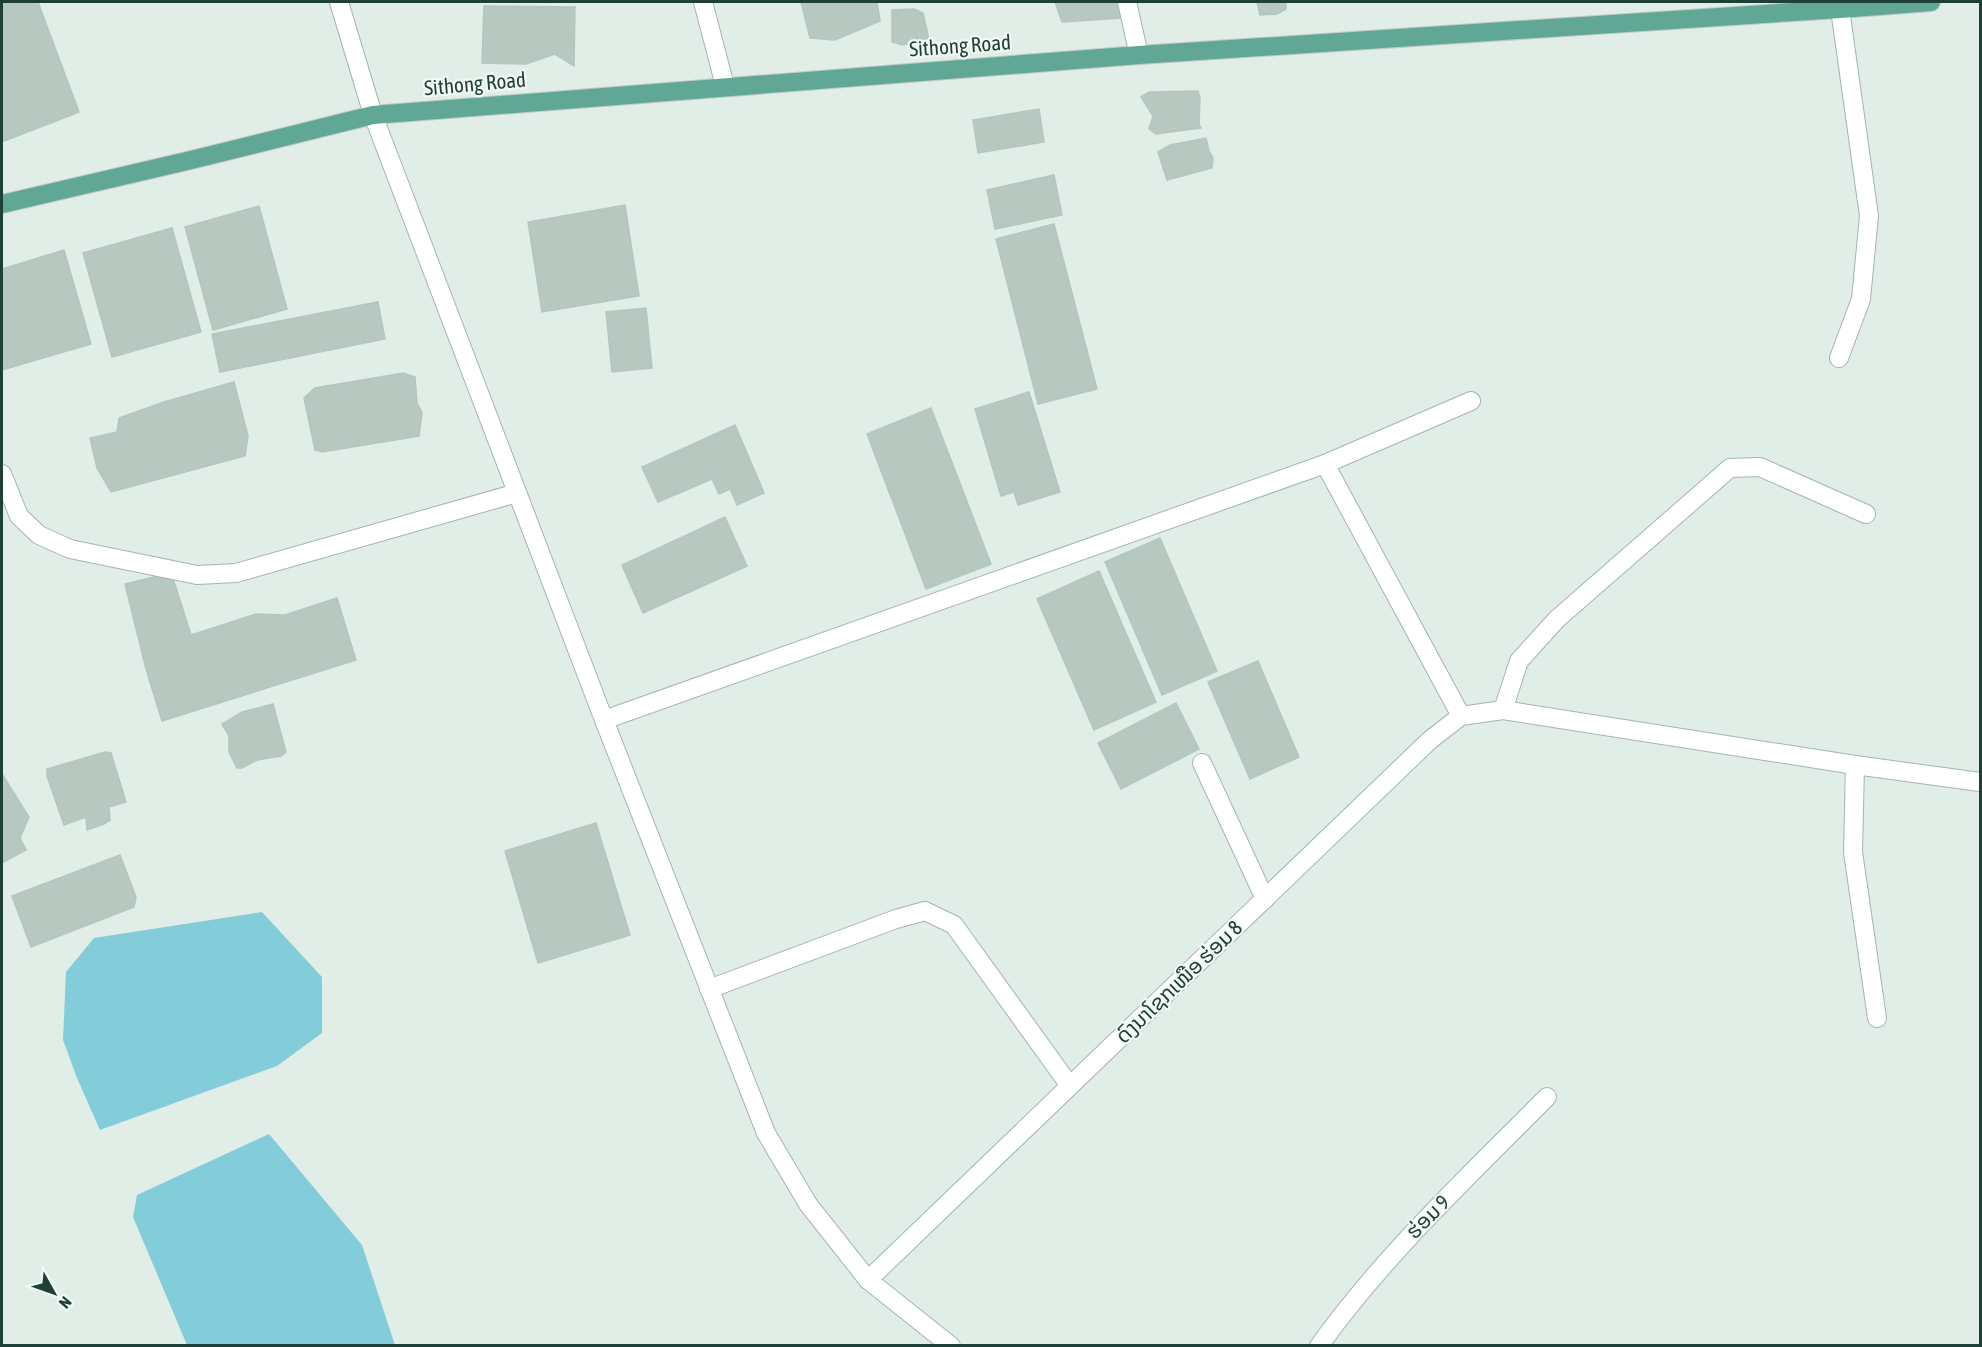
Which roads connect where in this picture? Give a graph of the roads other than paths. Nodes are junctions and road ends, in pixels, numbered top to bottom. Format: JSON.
{"nodes":[{"id":1,"x":339,"y":2,"type":"edge"},
{"id":2,"x":703,"y":2,"type":"edge"},
{"id":3,"x":1127,"y":2,"type":"edge"},
{"id":4,"x":1931,"y":2,"type":"edge"},
{"id":5,"x":1840,"y":5,"type":"edge"},
{"id":6,"x":1139,"y":55,"type":"junction"},
{"id":7,"x":725,"y":86,"type":"junction"},
{"id":8,"x":373,"y":115,"type":"junction"},
{"id":9,"x":2,"y":204,"type":"edge"},
{"id":10,"x":1839,"y":358,"type":"dead end"},
{"id":11,"x":1471,"y":401,"type":"dead end"},
{"id":12,"x":1325,"y":464,"type":"junction"},
{"id":13,"x":2,"y":474,"type":"edge"},
{"id":14,"x":517,"y":492,"type":"junction"},
{"id":15,"x":1866,"y":514,"type":"dead end"},
{"id":16,"x":1503,"y":710,"type":"junction"},
{"id":17,"x":1461,"y":716,"type":"junction"},
{"id":18,"x":604,"y":720,"type":"junction"},
{"id":19,"x":1202,"y":763,"type":"dead end"},
{"id":20,"x":1855,"y":765,"type":"junction"},
{"id":21,"x":1980,"y":782,"type":"edge"},
{"id":22,"x":1265,"y":899,"type":"junction"},
{"id":23,"x":709,"y":988,"type":"junction"},
{"id":24,"x":1877,"y":1018,"type":"dead end"},
{"id":25,"x":1070,"y":1086,"type":"junction"},
{"id":26,"x":1546,"y":1097,"type":"dead end"},
{"id":27,"x":868,"y":1280,"type":"junction"},
{"id":28,"x":951,"y":1346,"type":"edge"},
{"id":29,"x":1319,"y":1346,"type":"edge"}],
"edges":[{"from":1,"to":8,"type":"street"},
{"from":2,"to":7,"type":"street"},
{"from":3,"to":6,"type":"street"},
{"from":4,"to":5,"type":"main road","name":"Sithong Road"},
{"from":5,"to":6,"type":"main road","name":"Sithong Road"},
{"from":5,"to":10,"type":"street"},
{"from":6,"to":7,"type":"main road","name":"Sithong Road"},
{"from":7,"to":8,"type":"main road","name":"Sithong Road"},
{"from":8,"to":9,"type":"main road","name":"Sithong Road"},
{"from":8,"to":14,"type":"street"},
{"from":11,"to":12,"type":"street"},
{"from":12,"to":17,"type":"street"},
{"from":12,"to":18,"type":"street"},
{"from":13,"to":14,"type":"street"},
{"from":14,"to":18,"type":"street"},
{"from":15,"to":16,"type":"street"},
{"from":16,"to":17,"type":"street","name":"ດົງນາໂຊກເໜືອ ຮ່ອມ 8"},
{"from":16,"to":20,"type":"street","name":"ດົງນາໂຊກເໜືອ ຮ່ອມ 8"},
{"from":17,"to":22,"type":"street","name":"ດົງນາໂຊກເໜືອ ຮ່ອມ 8"},
{"from":18,"to":23,"type":"street"},
{"from":19,"to":22,"type":"street"},
{"from":20,"to":21,"type":"street","name":"ດົງນາໂຊກເໜືອ ຮ່ອມ 8"},
{"from":20,"to":24,"type":"street"},
{"from":22,"to":25,"type":"street","name":"ດົງນາໂຊກເໜືອ ຮ່ອມ 8"},
{"from":23,"to":25,"type":"street"},
{"from":23,"to":27,"type":"street"},
{"from":25,"to":27,"type":"street","name":"ດົງນາໂຊກເໜືອ ຮ່ອມ 8"},
{"from":26,"to":29,"type":"street","name":"ຮ່ອມ 9"},
{"from":27,"to":28,"type":"street"}]}
